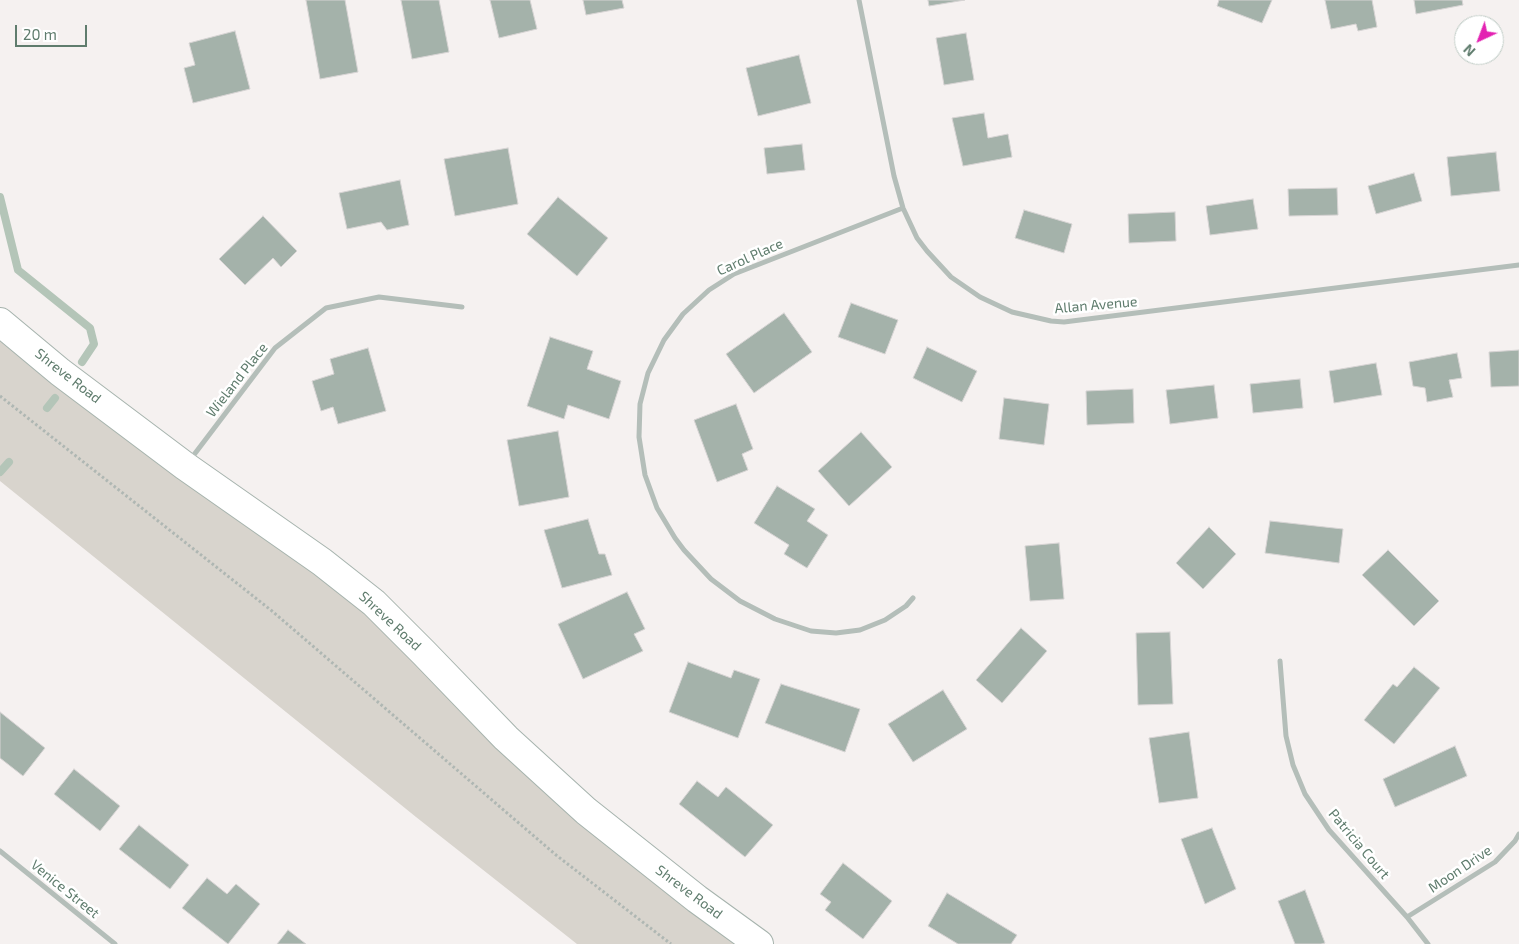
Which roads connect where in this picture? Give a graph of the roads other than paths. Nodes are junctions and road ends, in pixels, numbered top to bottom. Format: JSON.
{"nodes":[{"id":1,"x":859,"y":0,"type":"edge"},
{"id":2,"x":903,"y":208,"type":"junction"},
{"id":3,"x":1519,"y":265,"type":"edge"},
{"id":4,"x":462,"y":306,"type":"dead end"},
{"id":5,"x":0,"y":322,"type":"edge"},
{"id":6,"x":185,"y":466,"type":"junction"},
{"id":7,"x":913,"y":598,"type":"dead end"},
{"id":8,"x":1280,"y":661,"type":"dead end"},
{"id":9,"x":1519,"y":834,"type":"edge"},
{"id":10,"x":0,"y":852,"type":"edge"},
{"id":11,"x":1407,"y":917,"type":"junction"},
{"id":12,"x":115,"y":944,"type":"edge"},
{"id":13,"x":759,"y":944,"type":"edge"},
{"id":14,"x":1428,"y":944,"type":"edge"}],
"edges":[{"from":1,"to":2,"type":"street","name":"Allan Avenue"},
{"from":2,"to":3,"type":"street","name":"Allan Avenue"},
{"from":2,"to":7,"type":"street","name":"Carol Place"},
{"from":4,"to":6,"type":"street","name":"Wieland Place"},
{"from":5,"to":6,"type":"main road","name":"Shreve Road"},
{"from":6,"to":13,"type":"main road","name":"Shreve Road"},
{"from":8,"to":11,"type":"street","name":"Patricia Court"},
{"from":9,"to":11,"type":"street","name":"Moon Drive"},
{"from":10,"to":12,"type":"street","name":"Venice Street"},
{"from":11,"to":14,"type":"street","name":"Patricia Court"}]}
